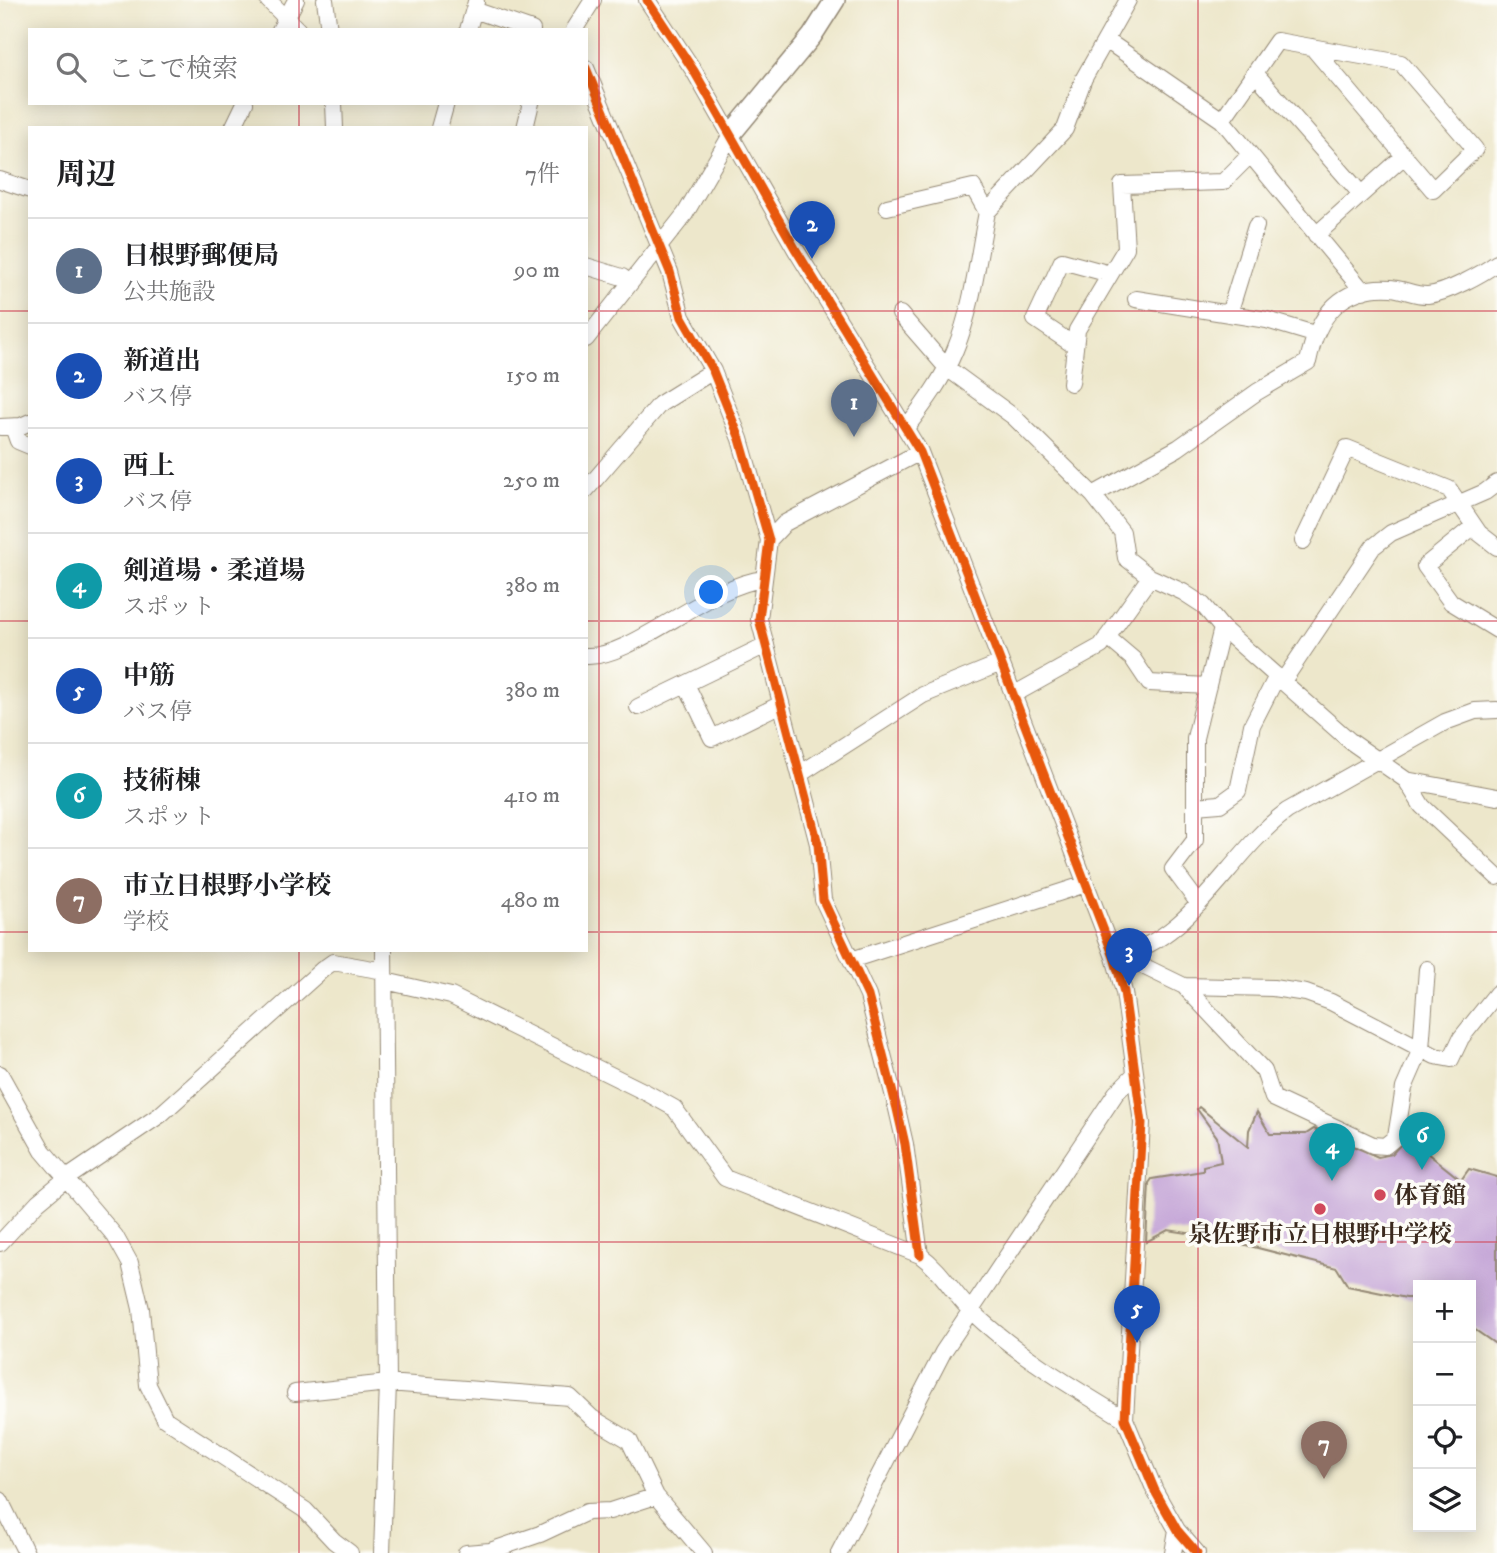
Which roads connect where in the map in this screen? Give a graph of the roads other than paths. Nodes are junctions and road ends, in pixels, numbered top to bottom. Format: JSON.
{"nodes":[{"id":1,"x":268,"y":0,"type":"edge"},
{"id":2,"x":296,"y":0,"type":"edge"},
{"id":3,"x":325,"y":0,"type":"edge"},
{"id":4,"x":593,"y":0,"type":"edge"},
{"id":5,"x":647,"y":0,"type":"edge"},
{"id":6,"x":1128,"y":0,"type":"edge"},
{"id":7,"x":827,"y":4,"type":"edge"},
{"id":8,"x":475,"y":5,"type":"edge"},
{"id":9,"x":283,"y":24,"type":"edge"},
{"id":10,"x":330,"y":28,"type":"edge"},
{"id":11,"x":469,"y":28,"type":"edge"},
{"id":12,"x":527,"y":28,"type":"edge"},
{"id":13,"x":575,"y":28,"type":"edge"},
{"id":14,"x":1106,"y":40,"type":"junction"},
{"id":15,"x":1312,"y":47,"type":"junction"},
{"id":16,"x":588,"y":73,"type":"edge"},
{"id":17,"x":1255,"y":73,"type":"junction"},
{"id":18,"x":244,"y":105,"type":"edge"},
{"id":19,"x":334,"y":105,"type":"edge"},
{"id":20,"x":445,"y":105,"type":"edge"},
{"id":21,"x":531,"y":105,"type":"edge"},
{"id":22,"x":1222,"y":120,"type":"junction"},
{"id":23,"x":234,"y":126,"type":"edge"},
{"id":24,"x":335,"y":126,"type":"edge"},
{"id":25,"x":440,"y":126,"type":"edge"},
{"id":26,"x":525,"y":126,"type":"edge"},
{"id":27,"x":732,"y":133,"type":"junction"},
{"id":28,"x":1250,"y":155,"type":"junction"},
{"id":29,"x":1404,"y":156,"type":"junction"},
{"id":30,"x":0,"y":180,"type":"edge"},
{"id":31,"x":28,"y":189,"type":"edge"},
{"id":32,"x":1362,"y":194,"type":"junction"},
{"id":33,"x":887,"y":207,"type":"dead end"},
{"id":34,"x":987,"y":212,"type":"junction"},
{"id":35,"x":1256,"y":226,"type":"dead end"},
{"id":36,"x":1316,"y":235,"type":"junction"},
{"id":37,"x":658,"y":246,"type":"junction"},
{"id":38,"x":1497,"y":263,"type":"edge"},
{"id":39,"x":588,"y":267,"type":"edge"},
{"id":40,"x":1110,"y":274,"type":"junction"},
{"id":41,"x":629,"y":282,"type":"junction"},
{"id":42,"x":1363,"y":291,"type":"junction"},
{"id":43,"x":1136,"y":299,"type":"dead end"},
{"id":44,"x":900,"y":314,"type":"dead end"},
{"id":45,"x":1229,"y":314,"type":"junction"},
{"id":46,"x":1314,"y":334,"type":"junction"},
{"id":47,"x":588,"y":336,"type":"edge"},
{"id":48,"x":1075,"y":345,"type":"junction"},
{"id":49,"x":947,"y":368,"type":"junction"},
{"id":50,"x":713,"y":371,"type":"junction"},
{"id":51,"x":1071,"y":383,"type":"dead end"},
{"id":52,"x":28,"y":422,"type":"edge"},
{"id":53,"x":7,"y":427,"type":"edge"},
{"id":54,"x":906,"y":428,"type":"junction"},
{"id":55,"x":28,"y":445,"type":"edge"},
{"id":56,"x":919,"y":452,"type":"junction"},
{"id":57,"x":1497,"y":483,"type":"edge"},
{"id":58,"x":588,"y":488,"type":"edge"},
{"id":59,"x":1093,"y":495,"type":"junction"},
{"id":60,"x":1458,"y":502,"type":"junction"},
{"id":61,"x":1474,"y":526,"type":"junction"},
{"id":62,"x":769,"y":540,"type":"junction"},
{"id":63,"x":1303,"y":541,"type":"dead end"},
{"id":64,"x":1497,"y":547,"type":"edge"},
{"id":65,"x":1150,"y":577,"type":"junction"},
{"id":66,"x":764,"y":579,"type":"junction"},
{"id":67,"x":1222,"y":628,"type":"junction"},
{"id":68,"x":1497,"y":630,"type":"edge"},
{"id":69,"x":1107,"y":637,"type":"junction"},
{"id":70,"x":766,"y":645,"type":"junction"},
{"id":71,"x":588,"y":656,"type":"edge"},
{"id":72,"x":1001,"y":663,"type":"junction"},
{"id":73,"x":1280,"y":679,"type":"junction"},
{"id":74,"x":686,"y":684,"type":"junction"},
{"id":75,"x":1208,"y":686,"type":"junction"},
{"id":76,"x":1013,"y":695,"type":"junction"},
{"id":77,"x":782,"y":704,"type":"junction"},
{"id":78,"x":638,"y":707,"type":"dead end"},
{"id":79,"x":1497,"y":710,"type":"edge"},
{"id":80,"x":1380,"y":760,"type":"junction"},
{"id":81,"x":800,"y":774,"type":"junction"},
{"id":82,"x":1406,"y":780,"type":"junction"},
{"id":83,"x":1497,"y":797,"type":"edge"},
{"id":84,"x":1195,"y":806,"type":"junction"},
{"id":85,"x":1497,"y":877,"type":"edge"},
{"id":86,"x":1086,"y":884,"type":"junction"},
{"id":87,"x":1199,"y":904,"type":"junction"},
{"id":88,"x":384,"y":952,"type":"edge"},
{"id":89,"x":1121,"y":955,"type":"junction"},
{"id":90,"x":851,"y":960,"type":"junction"},
{"id":91,"x":1427,"y":969,"type":"dead end"},
{"id":92,"x":384,"y":976,"type":"junction"},
{"id":93,"x":1184,"y":986,"type":"junction"},
{"id":94,"x":1497,"y":993,"type":"edge"},
{"id":95,"x":1422,"y":1049,"type":"junction"},
{"id":96,"x":0,"y":1074,"type":"edge"},
{"id":97,"x":1134,"y":1075,"type":"junction"},
{"id":98,"x":67,"y":1178,"type":"junction"},
{"id":99,"x":0,"y":1243,"type":"edge"},
{"id":100,"x":920,"y":1255,"type":"junction"},
{"id":101,"x":971,"y":1310,"type":"junction"},
{"id":102,"x":388,"y":1383,"type":"junction"},
{"id":103,"x":295,"y":1393,"type":"dead end"},
{"id":104,"x":1125,"y":1419,"type":"junction"},
{"id":105,"x":656,"y":1496,"type":"junction"},
{"id":106,"x":0,"y":1500,"type":"edge"},
{"id":107,"x":0,"y":1525,"type":"edge"},
{"id":108,"x":1177,"y":1530,"type":"junction"},
{"id":109,"x":19,"y":1538,"type":"junction"},
{"id":110,"x":26,"y":1553,"type":"edge"},
{"id":111,"x":350,"y":1553,"type":"edge"},
{"id":112,"x":382,"y":1553,"type":"edge"},
{"id":113,"x":466,"y":1553,"type":"edge"},
{"id":114,"x":704,"y":1553,"type":"edge"},
{"id":115,"x":839,"y":1553,"type":"edge"},
{"id":116,"x":1173,"y":1553,"type":"edge"},
{"id":117,"x":1197,"y":1553,"type":"edge"}],
"edges":[{"from":1,"to":9,"type":"street"},
{"from":2,"to":9,"type":"street"},
{"from":3,"to":10,"type":"street"},
{"from":4,"to":13,"type":"street"},
{"from":5,"to":27,"type":"street"},
{"from":6,"to":14,"type":"street"},
{"from":7,"to":27,"type":"street"},
{"from":8,"to":11,"type":"street"},
{"from":8,"to":12,"type":"street"},
{"from":14,"to":22,"type":"street"},
{"from":14,"to":34,"type":"street"},
{"from":15,"to":17,"type":"street"},
{"from":15,"to":29,"type":"street"},
{"from":15,"to":29,"type":"street"},
{"from":16,"to":37,"type":"street"},
{"from":17,"to":22,"type":"street"},
{"from":17,"to":32,"type":"street"},
{"from":18,"to":23,"type":"street"},
{"from":19,"to":24,"type":"street"},
{"from":20,"to":25,"type":"street"},
{"from":21,"to":26,"type":"street"},
{"from":22,"to":28,"type":"street"},
{"from":27,"to":37,"type":"street"},
{"from":27,"to":54,"type":"street"},
{"from":28,"to":36,"type":"street"},
{"from":28,"to":40,"type":"street"},
{"from":29,"to":32,"type":"street"},
{"from":30,"to":31,"type":"street"},
{"from":32,"to":36,"type":"street"},
{"from":33,"to":34,"type":"street"},
{"from":34,"to":49,"type":"street"},
{"from":35,"to":45,"type":"street"},
{"from":36,"to":42,"type":"street"},
{"from":37,"to":41,"type":"street"},
{"from":37,"to":50,"type":"street"},
{"from":38,"to":42,"type":"street"},
{"from":39,"to":41,"type":"street"},
{"from":40,"to":48,"type":"street"},
{"from":40,"to":48,"type":"street"},
{"from":41,"to":47,"type":"street"},
{"from":42,"to":46,"type":"street"},
{"from":43,"to":45,"type":"street"},
{"from":44,"to":49,"type":"street"},
{"from":45,"to":46,"type":"street"},
{"from":46,"to":59,"type":"street"},
{"from":48,"to":51,"type":"street"},
{"from":49,"to":54,"type":"street"},
{"from":49,"to":59,"type":"street"},
{"from":50,"to":58,"type":"street"},
{"from":50,"to":62,"type":"street"},
{"from":52,"to":53,"type":"street"},
{"from":53,"to":55,"type":"street"},
{"from":54,"to":56,"type":"street"},
{"from":56,"to":62,"type":"street"},
{"from":56,"to":72,"type":"street"},
{"from":57,"to":60,"type":"street"},
{"from":59,"to":65,"type":"street"},
{"from":60,"to":61,"type":"street"},
{"from":60,"to":63,"type":"street"},
{"from":60,"to":73,"type":"street"},
{"from":61,"to":64,"type":"street"},
{"from":61,"to":68,"type":"street"},
{"from":62,"to":66,"type":"street"},
{"from":65,"to":67,"type":"street"},
{"from":65,"to":69,"type":"street"},
{"from":66,"to":70,"type":"street"},
{"from":66,"to":71,"type":"street"},
{"from":67,"to":73,"type":"street"},
{"from":67,"to":75,"type":"street"},
{"from":69,"to":75,"type":"street"},
{"from":69,"to":76,"type":"street"},
{"from":70,"to":74,"type":"street"},
{"from":70,"to":77,"type":"street"},
{"from":72,"to":76,"type":"street"},
{"from":72,"to":81,"type":"street"},
{"from":73,"to":80,"type":"street"},
{"from":73,"to":84,"type":"street"},
{"from":74,"to":77,"type":"street"},
{"from":74,"to":78,"type":"street"},
{"from":75,"to":84,"type":"street"},
{"from":76,"to":86,"type":"street"},
{"from":77,"to":81,"type":"street"},
{"from":79,"to":80,"type":"street"},
{"from":80,"to":82,"type":"street"},
{"from":80,"to":87,"type":"street"},
{"from":81,"to":90,"type":"street"},
{"from":82,"to":83,"type":"street"},
{"from":82,"to":85,"type":"street"},
{"from":84,"to":87,"type":"street"},
{"from":86,"to":89,"type":"street"},
{"from":86,"to":90,"type":"street"},
{"from":87,"to":89,"type":"street"},
{"from":88,"to":92,"type":"street"},
{"from":89,"to":93,"type":"street"},
{"from":89,"to":97,"type":"street"},
{"from":90,"to":100,"type":"street"},
{"from":91,"to":95,"type":"street"},
{"from":92,"to":98,"type":"street"},
{"from":92,"to":100,"type":"street"},
{"from":92,"to":102,"type":"street"},
{"from":93,"to":95,"type":"street"},
{"from":93,"to":95,"type":"street"},
{"from":94,"to":95,"type":"street"},
{"from":96,"to":98,"type":"street"},
{"from":97,"to":101,"type":"street"},
{"from":97,"to":104,"type":"street"},
{"from":98,"to":99,"type":"street"},
{"from":98,"to":111,"type":"street"},
{"from":100,"to":101,"type":"street"},
{"from":101,"to":104,"type":"street"},
{"from":101,"to":115,"type":"street"},
{"from":102,"to":103,"type":"street"},
{"from":102,"to":105,"type":"street"},
{"from":102,"to":112,"type":"street"},
{"from":104,"to":108,"type":"street"},
{"from":105,"to":113,"type":"street"},
{"from":105,"to":114,"type":"street"},
{"from":106,"to":109,"type":"street"},
{"from":107,"to":109,"type":"street"},
{"from":108,"to":116,"type":"street"},
{"from":108,"to":117,"type":"street"},
{"from":109,"to":110,"type":"street"}]}
